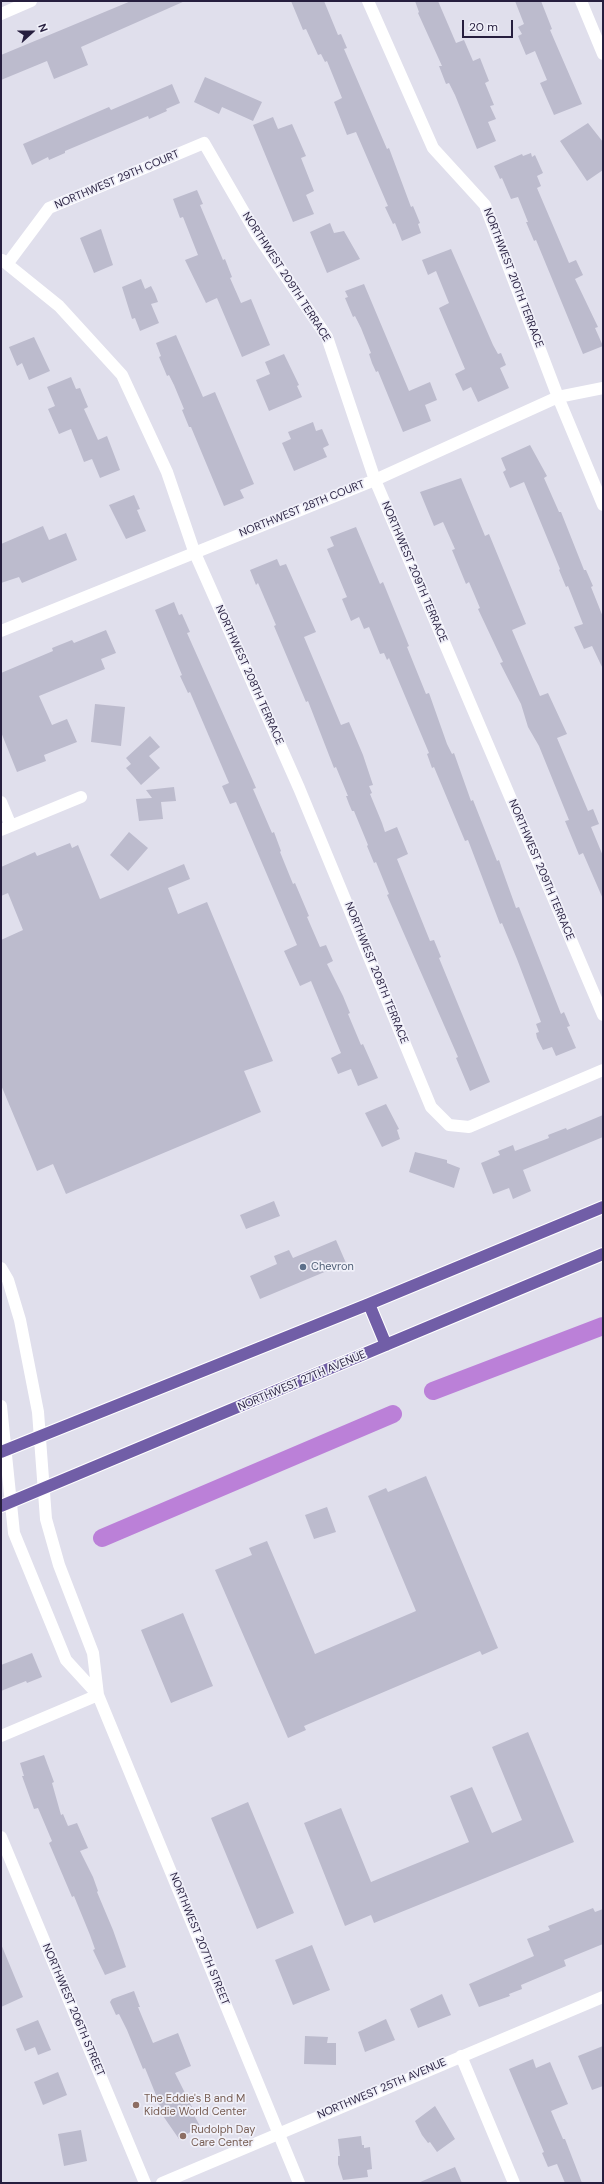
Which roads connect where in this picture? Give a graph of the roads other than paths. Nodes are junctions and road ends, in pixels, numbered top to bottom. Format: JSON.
{"nodes":[{"id":1,"x":31,"y":1,"type":"edge"},
{"id":2,"x":368,"y":1,"type":"edge"},
{"id":3,"x":583,"y":2,"type":"edge"},
{"id":4,"x":1,"y":14,"type":"edge"},
{"id":5,"x":603,"y":54,"type":"edge"},
{"id":6,"x":204,"y":143,"type":"joint"},
{"id":7,"x":4,"y":261,"type":"edge"},
{"id":8,"x":603,"y":388,"type":"edge"},
{"id":9,"x":558,"y":397,"type":"junction"},
{"id":10,"x":375,"y":480,"type":"junction"},
{"id":11,"x":603,"y":505,"type":"edge"},
{"id":12,"x":194,"y":551,"type":"junction"},
{"id":13,"x":1,"y":631,"type":"edge"},
{"id":14,"x":81,"y":797,"type":"dead end"},
{"id":15,"x":1,"y":802,"type":"edge"},
{"id":16,"x":6,"y":828,"type":"edge"},
{"id":17,"x":603,"y":1015,"type":"edge"},
{"id":18,"x":603,"y":1070,"type":"edge"},
{"id":19,"x":603,"y":1207,"type":"edge"},
{"id":20,"x":603,"y":1254,"type":"edge"},
{"id":21,"x":1,"y":1268,"type":"edge"},
{"id":22,"x":369,"y":1304,"type":"junction"},
{"id":23,"x":386,"y":1346,"type":"junction"},
{"id":24,"x":1,"y":1406,"type":"edge"},
{"id":25,"x":40,"y":1436,"type":"junction"},
{"id":26,"x":3,"y":1451,"type":"edge"},
{"id":27,"x":43,"y":1489,"type":"junction"},
{"id":28,"x":6,"y":1504,"type":"edge"},
{"id":29,"x":98,"y":1695,"type":"junction"},
{"id":30,"x":1,"y":1736,"type":"edge"},
{"id":31,"x":1,"y":1837,"type":"edge"},
{"id":32,"x":603,"y":1997,"type":"edge"},
{"id":33,"x":461,"y":2056,"type":"junction"},
{"id":34,"x":279,"y":2133,"type":"junction"},
{"id":35,"x":145,"y":2183,"type":"edge"},
{"id":36,"x":162,"y":2183,"type":"edge"},
{"id":37,"x":299,"y":2183,"type":"edge"},
{"id":38,"x":514,"y":2183,"type":"edge"}],
"edges":[{"from":1,"to":4,"type":"street"},
{"from":2,"to":9,"type":"street","name":"NORTHWEST 210TH TERRACE"},
{"from":3,"to":5,"type":"street"},
{"from":6,"to":7,"type":"street","name":"NORTHWEST 29TH COURT"},
{"from":6,"to":10,"type":"street","name":"NORTHWEST 209TH TERRACE"},
{"from":7,"to":12,"type":"street","name":"NORTHWEST 208TH TERRACE"},
{"from":8,"to":9,"type":"street","name":"NORTHWEST 28TH COURT"},
{"from":9,"to":10,"type":"street","name":"NORTHWEST 28TH COURT"},
{"from":9,"to":11,"type":"street","name":"NORTHWEST 210TH TERRACE"},
{"from":10,"to":12,"type":"street","name":"NORTHWEST 28TH COURT"},
{"from":10,"to":17,"type":"street","name":"NORTHWEST 209TH TERRACE"},
{"from":12,"to":13,"type":"street","name":"NORTHWEST 28TH COURT"},
{"from":12,"to":18,"type":"street","name":"NORTHWEST 208TH TERRACE"},
{"from":14,"to":16,"type":"street"},
{"from":15,"to":16,"type":"street"},
{"from":19,"to":22,"type":"main road"},
{"from":20,"to":23,"type":"main road","name":"NORTHWEST 27TH AVENUE"},
{"from":21,"to":25,"type":"street","name":"NORTHWEST 207TH STREET"},
{"from":22,"to":23,"type":"main road"},
{"from":22,"to":25,"type":"main road"},
{"from":23,"to":27,"type":"main road","name":"NORTHWEST 27TH AVENUE"},
{"from":24,"to":26,"type":"street","name":"NORTHWEST 207TH STREET"},
{"from":25,"to":26,"type":"main road"},
{"from":25,"to":27,"type":"street","name":"NORTHWEST 207TH STREET"},
{"from":26,"to":28,"type":"street","name":"NORTHWEST 207TH STREET"},
{"from":27,"to":28,"type":"main road","name":"NORTHWEST 27TH AVENUE"},
{"from":27,"to":29,"type":"street","name":"NORTHWEST 207TH STREET"},
{"from":28,"to":29,"type":"street","name":"NORTHWEST 207TH STREET"},
{"from":29,"to":30,"type":"street"},
{"from":29,"to":34,"type":"street","name":"NORTHWEST 207TH STREET"},
{"from":31,"to":35,"type":"street","name":"NORTHWEST 206TH STREET"},
{"from":32,"to":33,"type":"street","name":"NORTHWEST 25TH AVENUE"},
{"from":33,"to":34,"type":"street","name":"NORTHWEST 25TH AVENUE"},
{"from":33,"to":38,"type":"street"},
{"from":34,"to":36,"type":"street","name":"NORTHWEST 25TH AVENUE"},
{"from":34,"to":37,"type":"street","name":"NORTHWEST 207TH STREET"}]}
